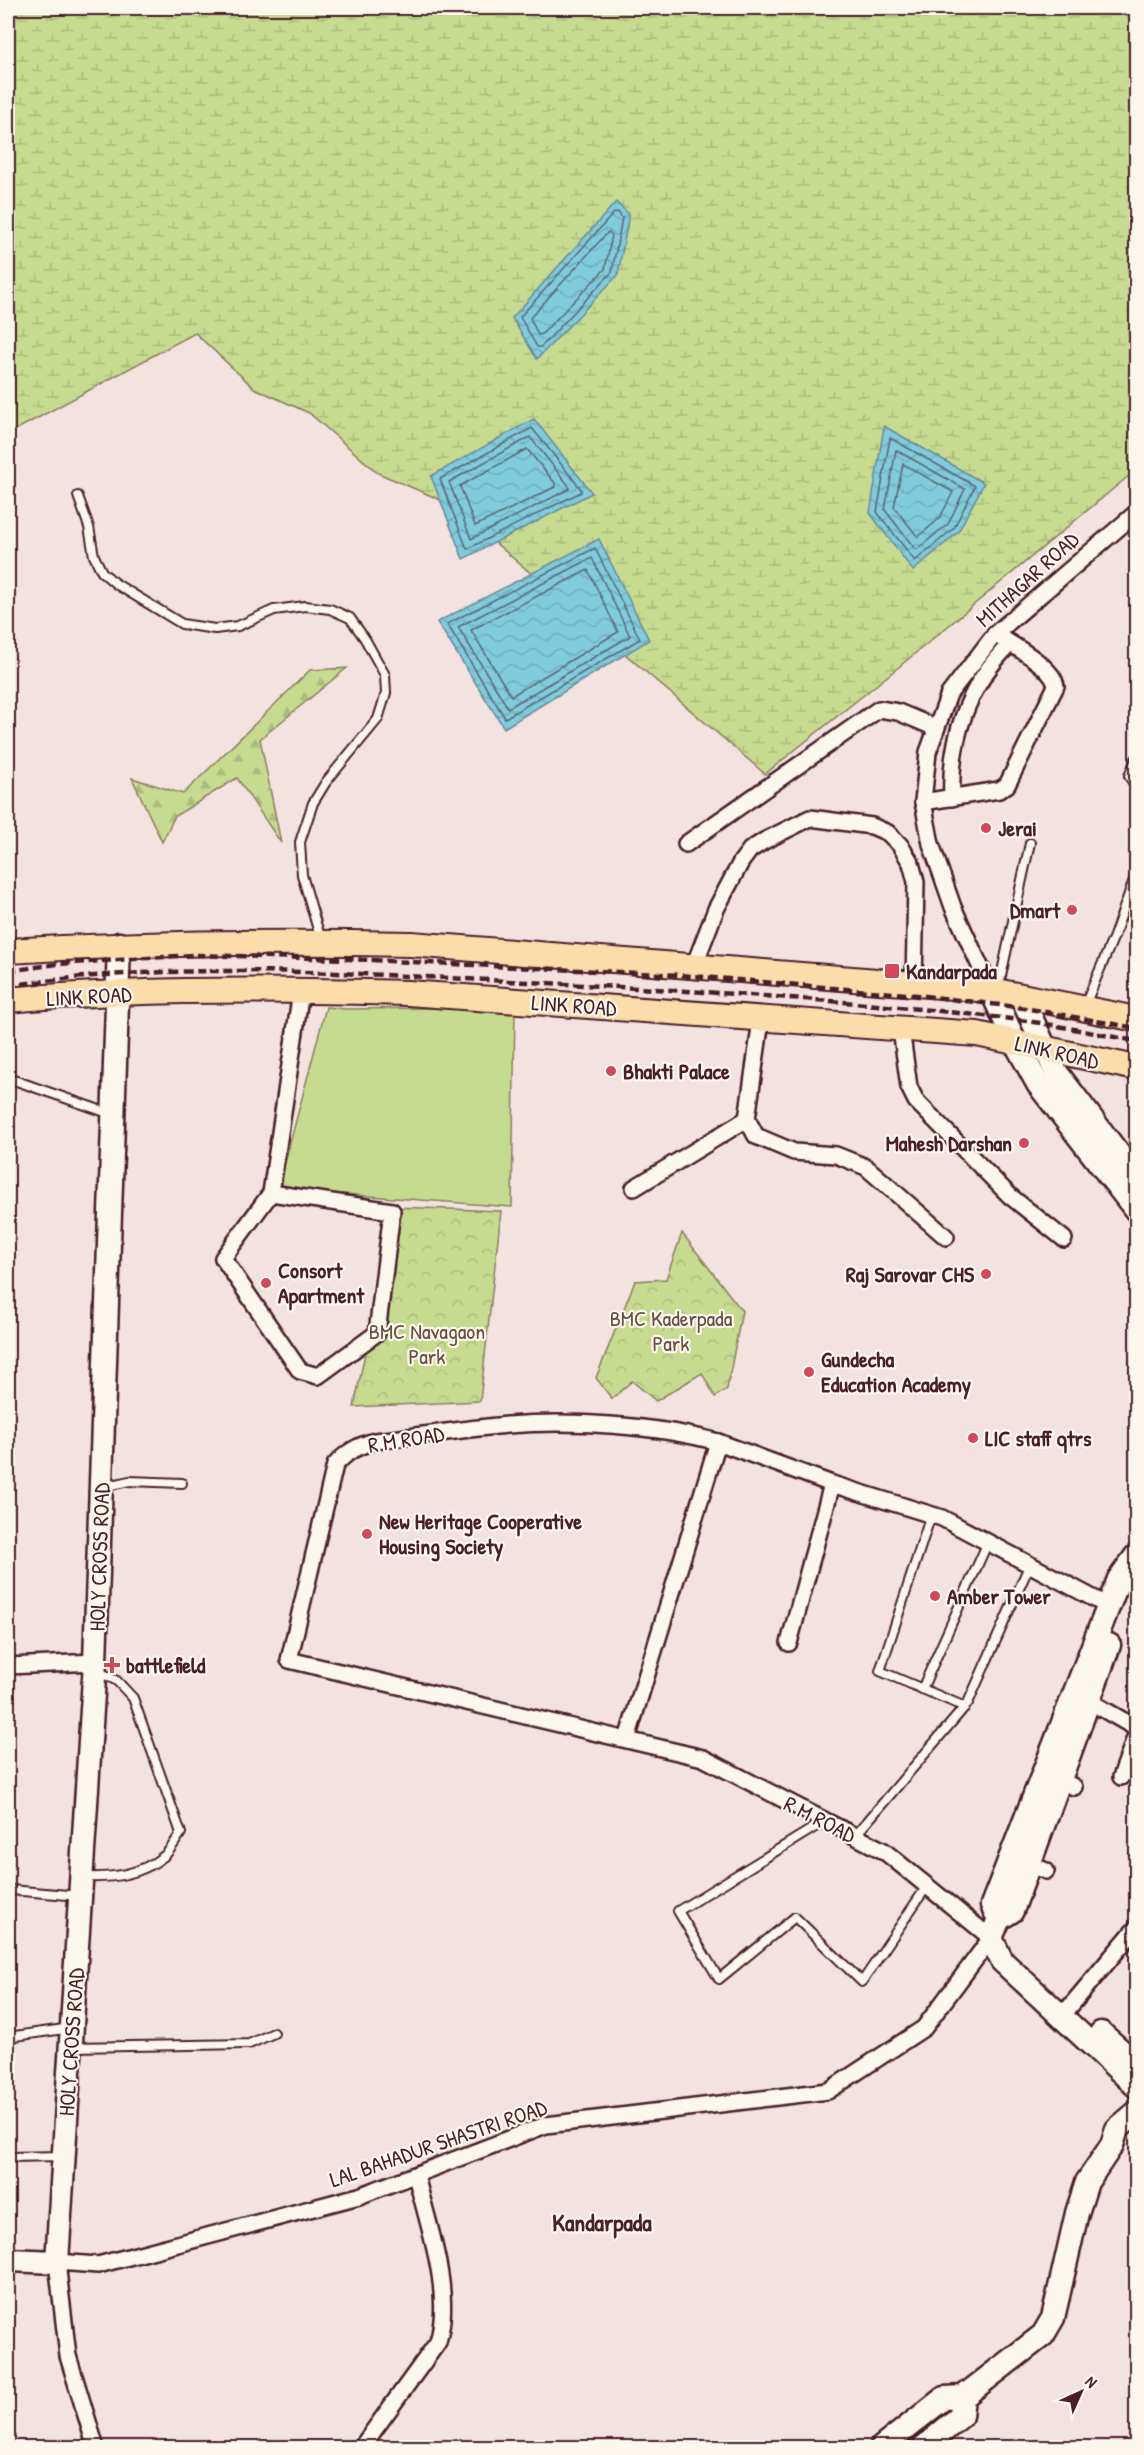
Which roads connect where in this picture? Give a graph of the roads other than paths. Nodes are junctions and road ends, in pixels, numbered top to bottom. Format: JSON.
{"nodes":[{"id":1,"x":78,"y":496,"type":"dead end"},
{"id":2,"x":1137,"y":513,"type":"edge"},
{"id":3,"x":995,"y":634,"type":"junction"},
{"id":4,"x":1010,"y":644,"type":"junction"},
{"id":5,"x":936,"y":728,"type":"junction"},
{"id":6,"x":1137,"y":759,"type":"edge"},
{"id":7,"x":1137,"y":787,"type":"edge"},
{"id":8,"x":952,"y":798,"type":"junction"},
{"id":9,"x":923,"y":802,"type":"junction"},
{"id":10,"x":1030,"y":843,"type":"dead end"},
{"id":11,"x":686,"y":844,"type":"dead end"},
{"id":12,"x":1137,"y":874,"type":"edge"},
{"id":13,"x":322,"y":942,"type":"junction"},
{"id":14,"x":118,"y":944,"type":"junction"},
{"id":15,"x":8,"y":951,"type":"edge"},
{"id":16,"x":694,"y":966,"type":"junction"},
{"id":17,"x":914,"y":984,"type":"junction"},
{"id":18,"x":301,"y":991,"type":"junction"},
{"id":19,"x":994,"y":991,"type":"junction"},
{"id":20,"x":117,"y":994,"type":"junction"},
{"id":21,"x":1021,"y":996,"type":"junction"},
{"id":22,"x":8,"y":1000,"type":"edge"},
{"id":23,"x":1083,"y":1009,"type":"junction"},
{"id":24,"x":1137,"y":1019,"type":"edge"},
{"id":25,"x":760,"y":1020,"type":"junction"},
{"id":26,"x":901,"y":1029,"type":"junction"},
{"id":27,"x":1015,"y":1042,"type":"junction"},
{"id":28,"x":1045,"y":1049,"type":"junction"},
{"id":29,"x":1137,"y":1068,"type":"edge"},
{"id":30,"x":8,"y":1078,"type":"edge"},
{"id":31,"x":113,"y":1115,"type":"junction"},
{"id":32,"x":747,"y":1119,"type":"junction"},
{"id":33,"x":1137,"y":1177,"type":"edge"},
{"id":34,"x":634,"y":1188,"type":"dead end"},
{"id":35,"x":271,"y":1193,"type":"junction"},
{"id":36,"x":1137,"y":1210,"type":"edge"},
{"id":37,"x":946,"y":1237,"type":"dead end"},
{"id":38,"x":1064,"y":1239,"type":"dead end"},
{"id":39,"x":718,"y":1442,"type":"junction"},
{"id":40,"x":182,"y":1483,"type":"dead end"},
{"id":41,"x":832,"y":1484,"type":"junction"},
{"id":42,"x":101,"y":1488,"type":"junction"},
{"id":43,"x":931,"y":1515,"type":"junction"},
{"id":44,"x":988,"y":1542,"type":"junction"},
{"id":45,"x":1137,"y":1556,"type":"edge"},
{"id":46,"x":1030,"y":1564,"type":"junction"},
{"id":47,"x":1137,"y":1582,"type":"edge"},
{"id":48,"x":1108,"y":1606,"type":"junction"},
{"id":49,"x":789,"y":1643,"type":"dead end"},
{"id":50,"x":8,"y":1666,"type":"edge"},
{"id":51,"x":95,"y":1666,"type":"junction"},
{"id":52,"x":922,"y":1689,"type":"junction"},
{"id":53,"x":1082,"y":1697,"type":"junction"},
{"id":54,"x":965,"y":1707,"type":"junction"},
{"id":55,"x":1137,"y":1728,"type":"edge"},
{"id":56,"x":1137,"y":1736,"type":"edge"},
{"id":57,"x":627,"y":1739,"type":"junction"},
{"id":58,"x":1121,"y":1777,"type":"dead end"},
{"id":59,"x":825,"y":1821,"type":"junction"},
{"id":60,"x":855,"y":1836,"type":"junction"},
{"id":61,"x":81,"y":1886,"type":"junction"},
{"id":62,"x":927,"y":1886,"type":"junction"},
{"id":63,"x":10,"y":1890,"type":"dead end"},
{"id":64,"x":995,"y":1928,"type":"junction"},
{"id":65,"x":1137,"y":1928,"type":"edge"},
{"id":66,"x":1067,"y":2012,"type":"junction"},
{"id":67,"x":274,"y":2034,"type":"dead end"},
{"id":68,"x":8,"y":2037,"type":"edge"},
{"id":69,"x":71,"y":2037,"type":"junction"},
{"id":70,"x":1137,"y":2064,"type":"edge"},
{"id":71,"x":1137,"y":2085,"type":"edge"},
{"id":72,"x":1137,"y":2113,"type":"edge"},
{"id":73,"x":1137,"y":2131,"type":"edge"},
{"id":74,"x":1112,"y":2145,"type":"junction"},
{"id":75,"x":64,"y":2156,"type":"junction"},
{"id":76,"x":8,"y":2157,"type":"edge"},
{"id":77,"x":416,"y":2175,"type":"junction"},
{"id":78,"x":8,"y":2259,"type":"edge"},
{"id":79,"x":57,"y":2262,"type":"junction"},
{"id":80,"x":963,"y":2397,"type":"junction"},
{"id":81,"x":96,"y":2448,"type":"edge"},
{"id":82,"x":361,"y":2448,"type":"edge"},
{"id":83,"x":881,"y":2448,"type":"edge"},
{"id":84,"x":923,"y":2448,"type":"edge"}],
"edges":[{"from":1,"to":13,"type":"lane"},
{"from":2,"to":3,"type":"street","name":"MITHAGAR ROAD"},
{"from":3,"to":4,"type":"street"},
{"from":3,"to":5,"type":"street","name":"MITHAGAR ROAD"},
{"from":4,"to":8,"type":"street"},
{"from":4,"to":8,"type":"street"},
{"from":5,"to":9,"type":"street","name":"MITHAGAR ROAD"},
{"from":5,"to":11,"type":"street"},
{"from":6,"to":7,"type":"lane"},
{"from":8,"to":9,"type":"street"},
{"from":9,"to":19,"type":"street","name":"MITHAGAR ROAD"},
{"from":10,"to":19,"type":"lane"},
{"from":12,"to":23,"type":"lane"},
{"from":13,"to":14,"type":"main road","name":"LINK ROAD"},
{"from":13,"to":16,"type":"main road","name":"LINK ROAD"},
{"from":14,"to":15,"type":"main road","name":"LINK ROAD"},
{"from":14,"to":20,"type":"main road","name":"HOLY CROSS ROAD"},
{"from":16,"to":17,"type":"main road","name":"LINK ROAD"},
{"from":16,"to":17,"type":"street"},
{"from":17,"to":19,"type":"main road","name":"LINK ROAD"},
{"from":18,"to":20,"type":"main road","name":"LINK ROAD"},
{"from":18,"to":25,"type":"main road","name":"LINK ROAD"},
{"from":18,"to":35,"type":"street"},
{"from":19,"to":21,"type":"main road","name":"LINK ROAD"},
{"from":19,"to":27,"type":"main road"},
{"from":20,"to":22,"type":"main road","name":"LINK ROAD"},
{"from":20,"to":31,"type":"main road","name":"HOLY CROSS ROAD"},
{"from":21,"to":23,"type":"main road","name":"LINK ROAD"},
{"from":21,"to":28,"type":"main road"},
{"from":23,"to":24,"type":"main road","name":"LINK ROAD"},
{"from":25,"to":26,"type":"main road","name":"LINK ROAD"},
{"from":25,"to":32,"type":"street"},
{"from":26,"to":27,"type":"main road","name":"LINK ROAD"},
{"from":26,"to":38,"type":"street"},
{"from":27,"to":28,"type":"main road","name":"LINK ROAD"},
{"from":27,"to":36,"type":"main road"},
{"from":28,"to":29,"type":"main road","name":"LINK ROAD"},
{"from":28,"to":33,"type":"main road"},
{"from":30,"to":31,"type":"lane"},
{"from":31,"to":42,"type":"main road","name":"HOLY CROSS ROAD"},
{"from":32,"to":34,"type":"street"},
{"from":32,"to":37,"type":"street"},
{"from":35,"to":35,"type":"street"},
{"from":39,"to":41,"type":"street"},
{"from":39,"to":57,"type":"street"},
{"from":39,"to":57,"type":"street","name":"R M ROAD"},
{"from":40,"to":42,"type":"lane"},
{"from":41,"to":43,"type":"street"},
{"from":41,"to":49,"type":"street"},
{"from":42,"to":51,"type":"main road","name":"HOLY CROSS ROAD"},
{"from":43,"to":44,"type":"street"},
{"from":43,"to":52,"type":"lane"},
{"from":44,"to":46,"type":"street"},
{"from":44,"to":52,"type":"lane"},
{"from":45,"to":48,"type":"main road"},
{"from":46,"to":48,"type":"street"},
{"from":46,"to":54,"type":"lane"},
{"from":47,"to":53,"type":"main road"},
{"from":48,"to":53,"type":"main road"},
{"from":50,"to":51,"type":"street"},
{"from":51,"to":61,"type":"main road","name":"HOLY CROSS ROAD"},
{"from":51,"to":61,"type":"lane"},
{"from":52,"to":54,"type":"lane"},
{"from":53,"to":55,"type":"street"},
{"from":53,"to":64,"type":"main road"},
{"from":54,"to":60,"type":"lane"},
{"from":56,"to":58,"type":"street"},
{"from":57,"to":59,"type":"street","name":"R M ROAD"},
{"from":59,"to":60,"type":"street","name":"R M ROAD"},
{"from":59,"to":62,"type":"lane"},
{"from":60,"to":62,"type":"street","name":"R M ROAD"},
{"from":61,"to":63,"type":"lane"},
{"from":61,"to":69,"type":"main road","name":"HOLY CROSS ROAD"},
{"from":62,"to":64,"type":"street","name":"R M ROAD"},
{"from":64,"to":66,"type":"main road","name":"R M ROAD"},
{"from":64,"to":77,"type":"street","name":"LAL BAHADUR SHASTRI ROAD"},
{"from":65,"to":66,"type":"street"},
{"from":66,"to":70,"type":"main road","name":"R M ROAD"},
{"from":66,"to":71,"type":"main road","name":"R M ROAD"},
{"from":67,"to":69,"type":"lane"},
{"from":68,"to":69,"type":"lane"},
{"from":69,"to":75,"type":"main road","name":"HOLY CROSS ROAD"},
{"from":72,"to":74,"type":"main road"},
{"from":73,"to":74,"type":"main road"},
{"from":74,"to":80,"type":"main road"},
{"from":75,"to":76,"type":"lane"},
{"from":75,"to":79,"type":"main road","name":"HOLY CROSS ROAD"},
{"from":77,"to":79,"type":"street","name":"LAL BAHADUR SHASTRI ROAD"},
{"from":77,"to":82,"type":"street"},
{"from":78,"to":79,"type":"main road"},
{"from":79,"to":81,"type":"street"},
{"from":80,"to":83,"type":"main road"},
{"from":80,"to":84,"type":"main road"}]}
